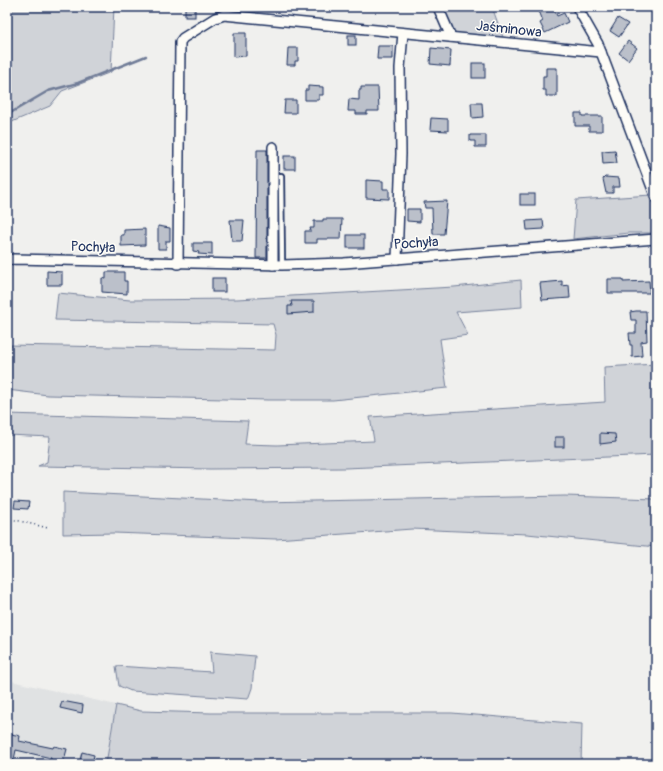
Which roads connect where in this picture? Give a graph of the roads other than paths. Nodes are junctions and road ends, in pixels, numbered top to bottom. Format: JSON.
{"nodes":[{"id":1,"x":438,"y":7,"type":"edge"},
{"id":2,"x":577,"y":7,"type":"edge"},
{"id":3,"x":227,"y":11,"type":"edge"},
{"id":4,"x":403,"y":32,"type":"junction"},
{"id":5,"x":451,"y":37,"type":"junction"},
{"id":6,"x":601,"y":52,"type":"junction"},
{"id":7,"x":274,"y":148,"type":"dead end"},
{"id":8,"x":281,"y":176,"type":"dead end"},
{"id":9,"x":656,"y":198,"type":"edge"},
{"id":10,"x":656,"y":239,"type":"edge"},
{"id":11,"x":397,"y":259,"type":"junction"},
{"id":12,"x":7,"y":260,"type":"edge"},
{"id":13,"x":178,"y":264,"type":"junction"},
{"id":14,"x":273,"y":265,"type":"junction"},
{"id":15,"x":282,"y":265,"type":"junction"}],
"edges":[{"from":1,"to":5,"type":"street"},
{"from":2,"to":6,"type":"street"},
{"from":3,"to":4,"type":"street","name":"Jaśminowa"},
{"from":3,"to":13,"type":"street","name":"Jaśminowa"},
{"from":4,"to":5,"type":"street","name":"Jaśminowa"},
{"from":4,"to":11,"type":"street"},
{"from":5,"to":6,"type":"street","name":"Jaśminowa"},
{"from":6,"to":9,"type":"street"},
{"from":7,"to":14,"type":"street"},
{"from":8,"to":15,"type":"lane"},
{"from":10,"to":11,"type":"street","name":"Pochyła"},
{"from":11,"to":15,"type":"street","name":"Pochyła"},
{"from":12,"to":13,"type":"street","name":"Pochyła"},
{"from":13,"to":14,"type":"street","name":"Pochyła"},
{"from":14,"to":15,"type":"street","name":"Pochyła"}]}
